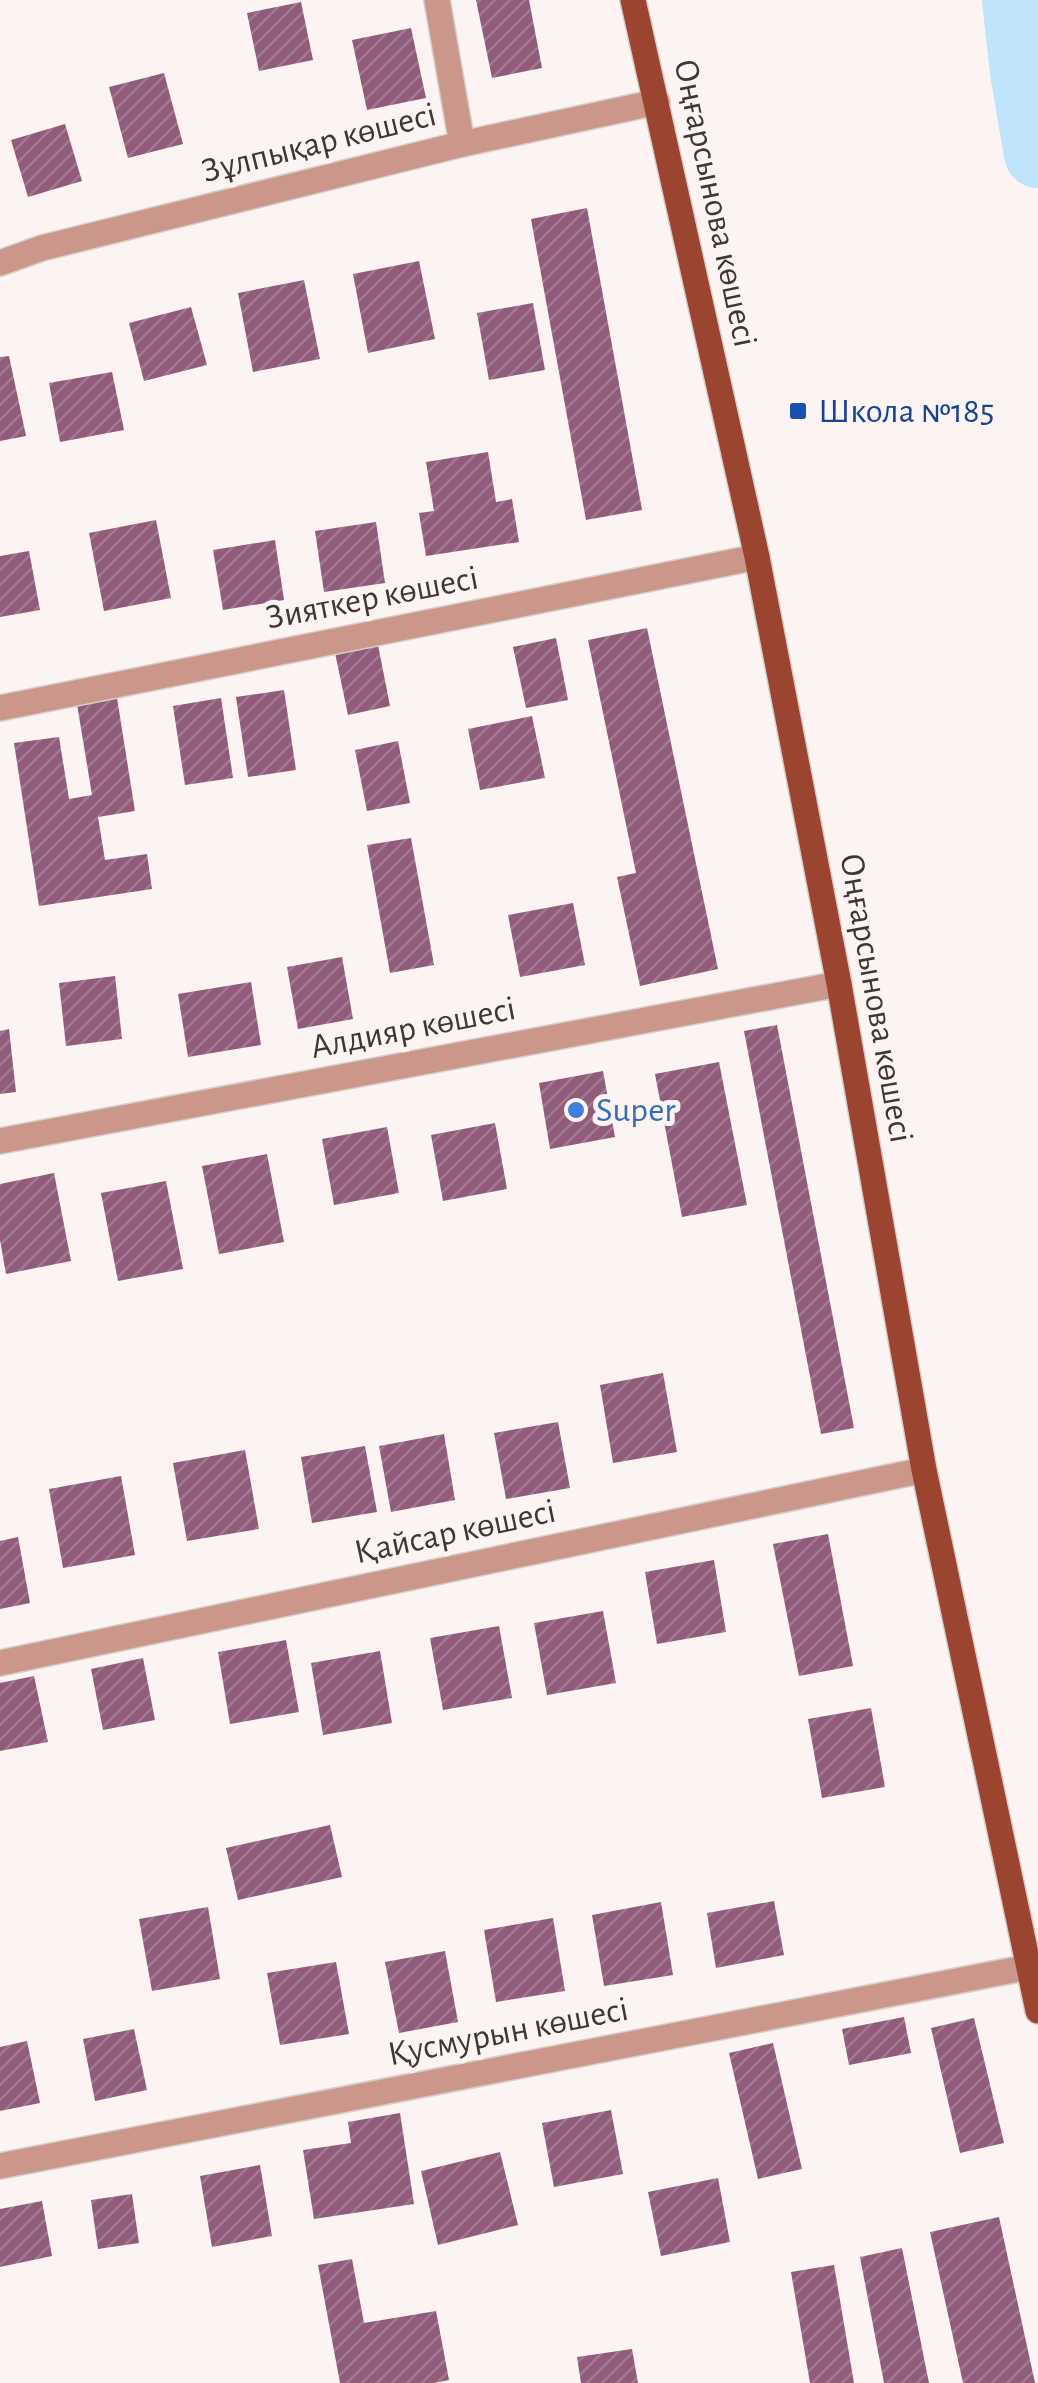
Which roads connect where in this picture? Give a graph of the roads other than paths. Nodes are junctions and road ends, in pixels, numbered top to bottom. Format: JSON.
{"nodes":[{"id":1,"x":437,"y":0,"type":"edge"},
{"id":2,"x":634,"y":0,"type":"edge"},
{"id":3,"x":657,"y":102,"type":"junction"},
{"id":4,"x":462,"y":144,"type":"junction"},
{"id":5,"x":0,"y":263,"type":"edge"},
{"id":6,"x":757,"y":556,"type":"junction"},
{"id":7,"x":0,"y":708,"type":"edge"},
{"id":8,"x":839,"y":984,"type":"junction"},
{"id":9,"x":0,"y":1141,"type":"edge"},
{"id":10,"x":924,"y":1470,"type":"junction"},
{"id":11,"x":0,"y":1663,"type":"edge"},
{"id":12,"x":1029,"y":1967,"type":"junction"},
{"id":13,"x":1038,"y":2011,"type":"edge"},
{"id":14,"x":0,"y":2166,"type":"edge"}],
"edges":[{"from":1,"to":4,"type":"street"},
{"from":2,"to":3,"type":"main road","name":"Оңғарсынова көшесі"},
{"from":3,"to":4,"type":"street","name":"Зұлпықар көшесі"},
{"from":3,"to":6,"type":"main road","name":"Оңғарсынова көшесі"},
{"from":4,"to":5,"type":"street","name":"Зұлпықар көшесі"},
{"from":6,"to":7,"type":"street","name":"Зияткер көшесі"},
{"from":6,"to":8,"type":"main road","name":"Оңғарсынова көшесі"},
{"from":8,"to":9,"type":"street","name":"Алдияр көшесі"},
{"from":8,"to":10,"type":"main road","name":"Оңғарсынова көшесі"},
{"from":10,"to":11,"type":"street","name":"Қайсар көшесі"},
{"from":10,"to":12,"type":"main road","name":"Оңғарсынова көшесі"},
{"from":12,"to":13,"type":"main road","name":"Оңғарсынова көшесі"},
{"from":12,"to":14,"type":"street","name":"Қусмурын көшесі"}]}
